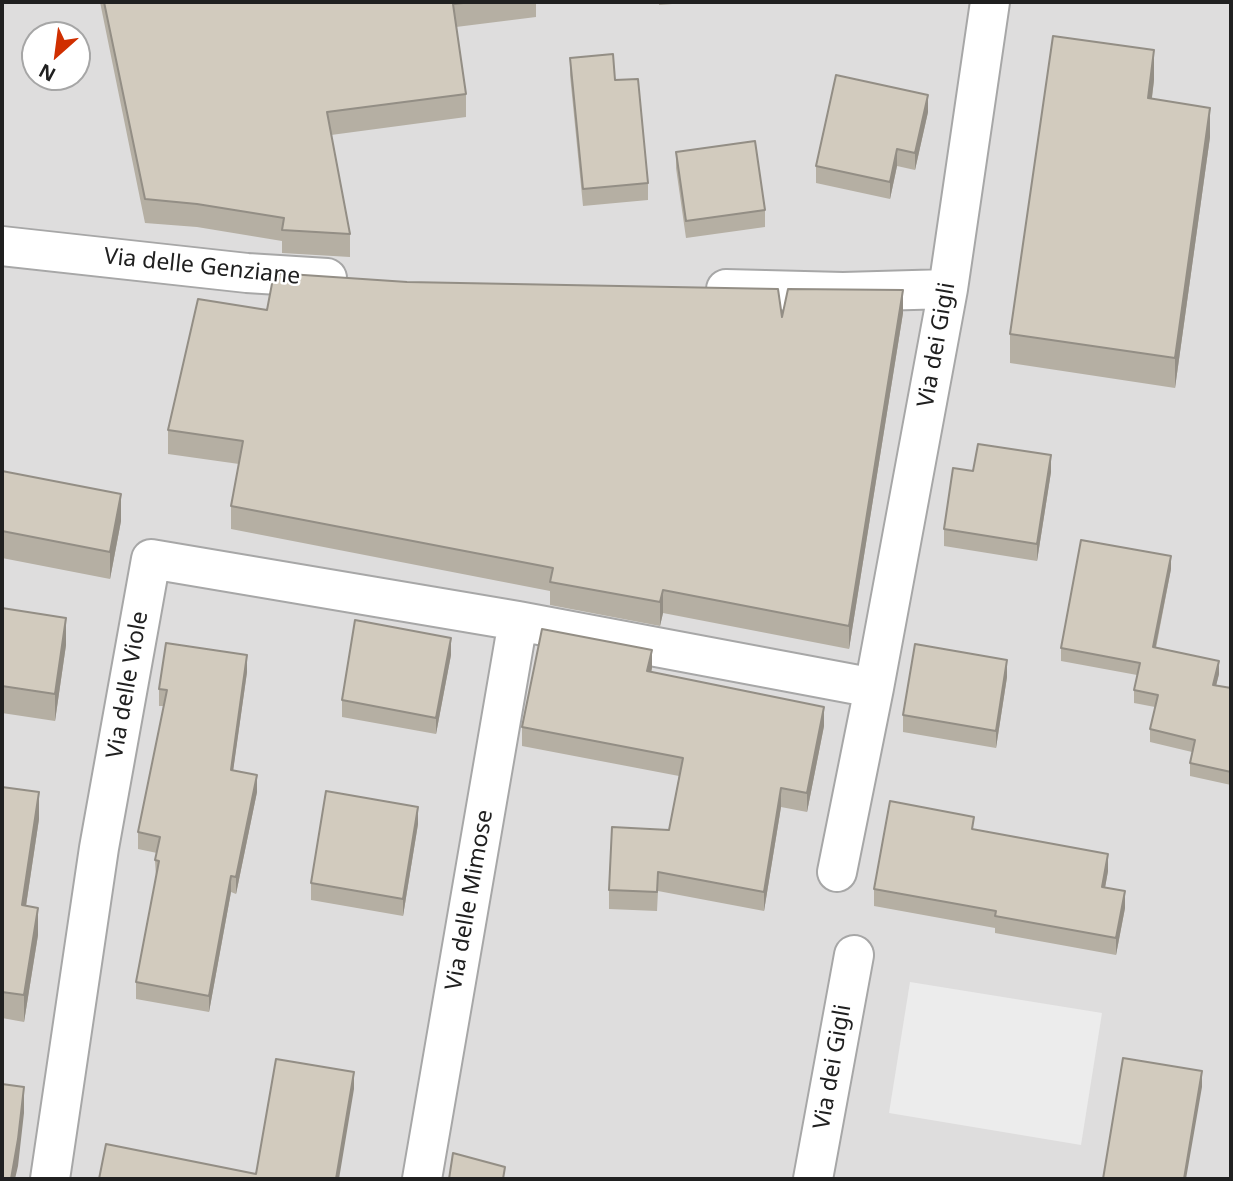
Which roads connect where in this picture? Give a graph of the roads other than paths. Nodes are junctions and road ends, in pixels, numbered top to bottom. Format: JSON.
{"nodes":[{"id":1,"x":990,"y":2,"type":"edge"},
{"id":2,"x":2,"y":246,"type":"edge"},
{"id":3,"x":355,"y":280,"type":"edge"},
{"id":4,"x":694,"y":289,"type":"edge"},
{"id":5,"x":948,"y":289,"type":"junction"},
{"id":6,"x":518,"y":621,"type":"junction"},
{"id":7,"x":874,"y":688,"type":"junction"},
{"id":8,"x":837,"y":872,"type":"dead end"},
{"id":9,"x":853,"y":955,"type":"dead end"},
{"id":10,"x":50,"y":1179,"type":"edge"},
{"id":11,"x":422,"y":1179,"type":"edge"},
{"id":12,"x":813,"y":1179,"type":"edge"}],
"edges":[{"from":1,"to":5,"type":"street","name":"Via dei Gigli"},
{"from":2,"to":3,"type":"street","name":"Via delle Genziane"},
{"from":4,"to":5,"type":"street"},
{"from":5,"to":7,"type":"street","name":"Via dei Gigli"},
{"from":6,"to":7,"type":"street"},
{"from":6,"to":10,"type":"street","name":"Via delle Viole"},
{"from":6,"to":11,"type":"street","name":"Via delle Mimose"},
{"from":7,"to":8,"type":"street","name":"Via dei Gigli"},
{"from":9,"to":12,"type":"street","name":"Via dei Gigli"}]}
